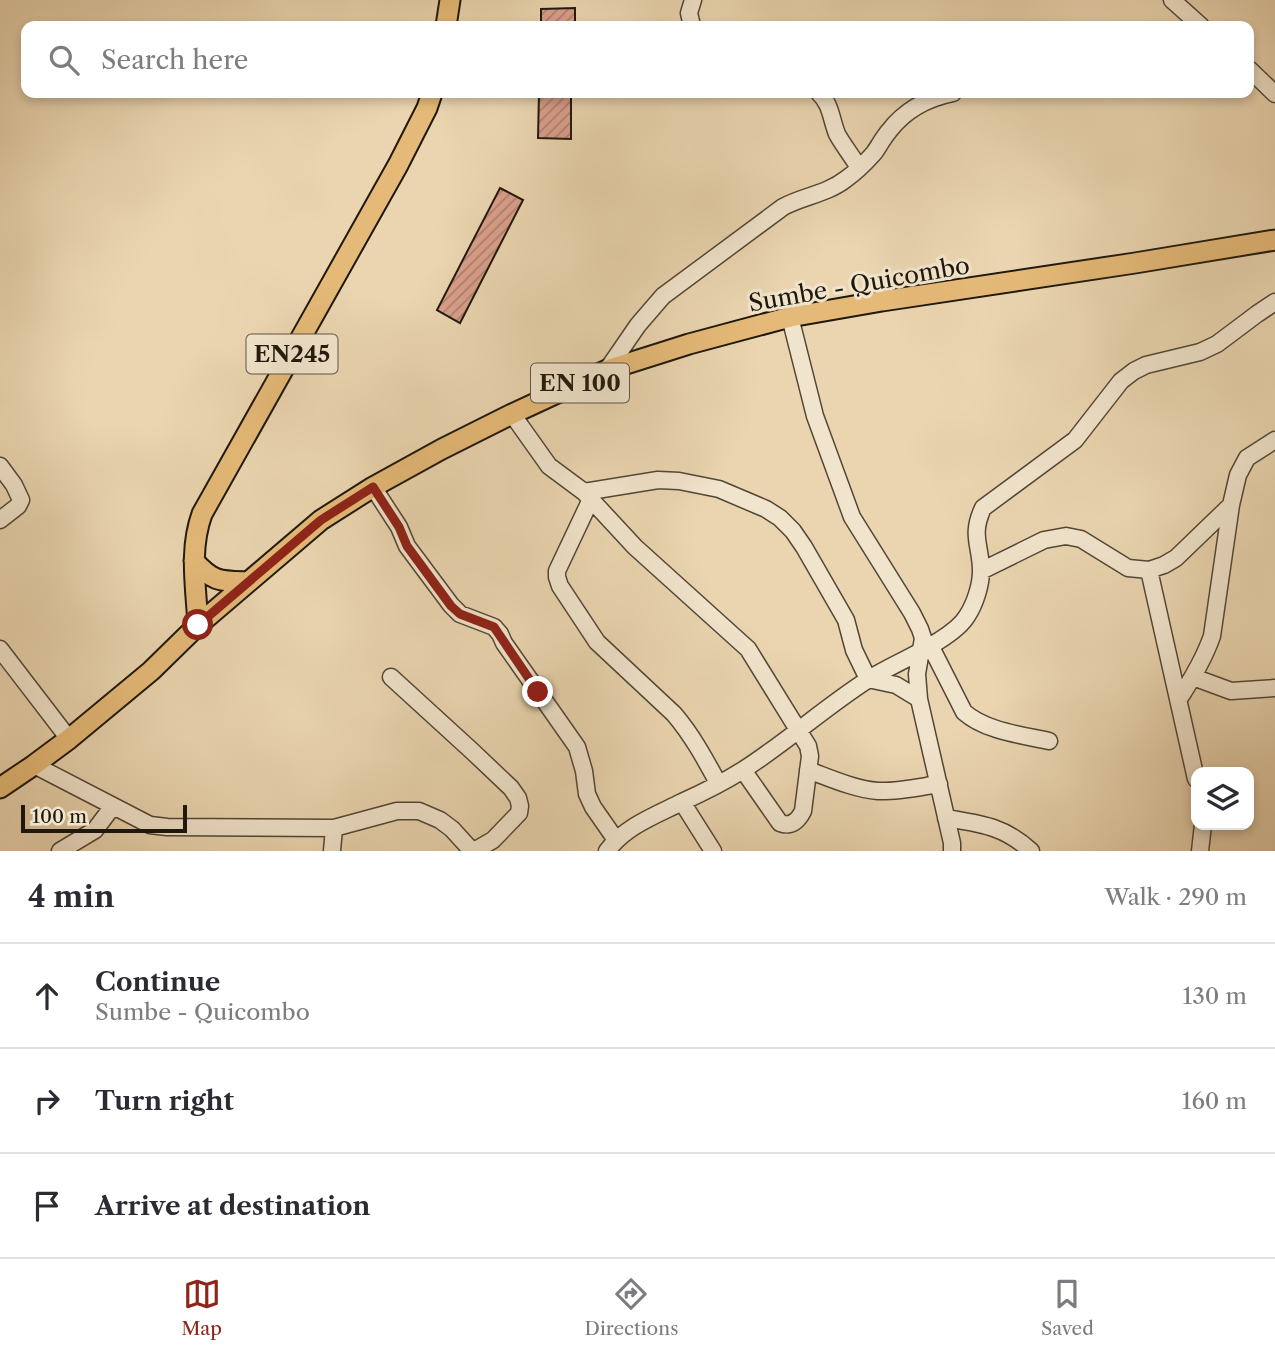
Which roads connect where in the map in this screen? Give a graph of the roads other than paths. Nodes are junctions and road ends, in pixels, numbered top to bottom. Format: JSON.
{"nodes":[{"id":1,"x":450,"y":0,"type":"edge"},
{"id":2,"x":692,"y":0,"type":"edge"},
{"id":3,"x":1172,"y":0,"type":"edge"},
{"id":4,"x":447,"y":21,"type":"edge"},
{"id":5,"x":691,"y":21,"type":"edge"},
{"id":6,"x":1195,"y":21,"type":"edge"},
{"id":7,"x":1254,"y":74,"type":"edge"},
{"id":8,"x":1275,"y":94,"type":"edge"},
{"id":9,"x":430,"y":98,"type":"edge"},
{"id":10,"x":823,"y":98,"type":"edge"},
{"id":11,"x":933,"y":98,"type":"edge"},
{"id":12,"x":859,"y":168,"type":"junction"},
{"id":13,"x":1275,"y":240,"type":"edge"},
{"id":14,"x":1275,"y":302,"type":"edge"},
{"id":15,"x":790,"y":317,"type":"junction"},
{"id":16,"x":607,"y":370,"type":"junction"},
{"id":17,"x":512,"y":414,"type":"junction"},
{"id":18,"x":1275,"y":440,"type":"edge"},
{"id":19,"x":0,"y":466,"type":"edge"},
{"id":20,"x":373,"y":487,"type":"junction"},
{"id":21,"x":587,"y":496,"type":"junction"},
{"id":22,"x":1231,"y":505,"type":"junction"},
{"id":23,"x":0,"y":520,"type":"edge"},
{"id":24,"x":194,"y":561,"type":"junction"},
{"id":25,"x":1149,"y":570,"type":"junction"},
{"id":26,"x":981,"y":571,"type":"junction"},
{"id":27,"x":247,"y":582,"type":"junction"},
{"id":28,"x":198,"y":625,"type":"junction"},
{"id":29,"x":926,"y":647,"type":"junction"},
{"id":30,"x":0,"y":650,"type":"edge"},
{"id":31,"x":391,"y":677,"type":"dead end"},
{"id":32,"x":1193,"y":677,"type":"junction"},
{"id":33,"x":869,"y":679,"type":"junction"},
{"id":34,"x":1275,"y":688,"type":"edge"},
{"id":35,"x":919,"y":699,"type":"junction"},
{"id":36,"x":1179,"y":699,"type":"junction"},
{"id":37,"x":798,"y":730,"type":"junction"},
{"id":38,"x":69,"y":739,"type":"junction"},
{"id":39,"x":1049,"y":741,"type":"dead end"},
{"id":40,"x":34,"y":765,"type":"junction"},
{"id":41,"x":1193,"y":767,"type":"edge"},
{"id":42,"x":743,"y":770,"type":"junction"},
{"id":43,"x":808,"y":770,"type":"junction"},
{"id":44,"x":718,"y":783,"type":"junction"},
{"id":45,"x":939,"y":784,"type":"junction"},
{"id":46,"x":0,"y":788,"type":"edge"},
{"id":47,"x":682,"y":802,"type":"junction"},
{"id":48,"x":113,"y":806,"type":"junction"},
{"id":49,"x":946,"y":818,"type":"junction"},
{"id":50,"x":334,"y":828,"type":"junction"},
{"id":51,"x":1202,"y":830,"type":"edge"},
{"id":52,"x":611,"y":845,"type":"edge"},
{"id":53,"x":60,"y":851,"type":"edge"},
{"id":54,"x":332,"y":851,"type":"edge"},
{"id":55,"x":473,"y":851,"type":"edge"},
{"id":56,"x":713,"y":851,"type":"edge"},
{"id":57,"x":952,"y":851,"type":"edge"},
{"id":58,"x":1031,"y":851,"type":"edge"},
{"id":59,"x":1200,"y":851,"type":"edge"}],
"edges":[{"from":1,"to":4,"type":"main road"},
{"from":2,"to":5,"type":"street"},
{"from":3,"to":6,"type":"street"},
{"from":7,"to":8,"type":"street"},
{"from":9,"to":24,"type":"main road","number":"EN245"},
{"from":10,"to":12,"type":"street"},
{"from":11,"to":12,"type":"street"},
{"from":12,"to":16,"type":"street"},
{"from":13,"to":15,"type":"main road","name":"Sumbe - Quicombo","number":"EN 100"},
{"from":14,"to":26,"type":"street"},
{"from":15,"to":16,"type":"main road","name":"Sumbe - Quicombo","number":"EN 100"},
{"from":15,"to":29,"type":"street"},
{"from":16,"to":17,"type":"main road","name":"Sumbe - Quicombo","number":"EN 100"},
{"from":17,"to":20,"type":"main road","name":"Sumbe - Quicombo","number":"EN 100"},
{"from":17,"to":21,"type":"street"},
{"from":18,"to":22,"type":"street"},
{"from":19,"to":23,"type":"street"},
{"from":20,"to":27,"type":"main road","name":"Sumbe - Quicombo","number":"EN 100"},
{"from":20,"to":52,"type":"street"},
{"from":21,"to":33,"type":"street"},
{"from":21,"to":37,"type":"street"},
{"from":21,"to":44,"type":"street"},
{"from":22,"to":25,"type":"street"},
{"from":22,"to":32,"type":"street"},
{"from":24,"to":27,"type":"main road"},
{"from":24,"to":28,"type":"main road","number":"EN245"},
{"from":25,"to":26,"type":"street"},
{"from":25,"to":36,"type":"street"},
{"from":26,"to":29,"type":"street"},
{"from":27,"to":28,"type":"main road","name":"Sumbe - Quicombo","number":"EN 100"},
{"from":28,"to":38,"type":"main road","name":"Sumbe - Quicombo","number":"EN 100"},
{"from":29,"to":33,"type":"street"},
{"from":29,"to":35,"type":"street"},
{"from":29,"to":39,"type":"street"},
{"from":30,"to":38,"type":"street"},
{"from":31,"to":55,"type":"street"},
{"from":32,"to":34,"type":"street"},
{"from":32,"to":36,"type":"street"},
{"from":33,"to":35,"type":"street"},
{"from":33,"to":37,"type":"street"},
{"from":35,"to":45,"type":"street"},
{"from":36,"to":41,"type":"street"},
{"from":37,"to":42,"type":"street"},
{"from":37,"to":43,"type":"street"},
{"from":38,"to":40,"type":"main road","name":"Sumbe - Quicombo","number":"EN 100"},
{"from":40,"to":46,"type":"main road","name":"Sumbe - Quicombo","number":"EN 100"},
{"from":40,"to":48,"type":"street"},
{"from":42,"to":43,"type":"street"},
{"from":42,"to":44,"type":"street"},
{"from":43,"to":45,"type":"street"},
{"from":44,"to":47,"type":"street"},
{"from":45,"to":49,"type":"street"},
{"from":47,"to":52,"type":"street"},
{"from":47,"to":56,"type":"street"},
{"from":48,"to":50,"type":"street"},
{"from":48,"to":53,"type":"street"},
{"from":49,"to":57,"type":"street"},
{"from":49,"to":58,"type":"street"},
{"from":50,"to":54,"type":"street"},
{"from":50,"to":55,"type":"street"},
{"from":51,"to":59,"type":"street"}]}
